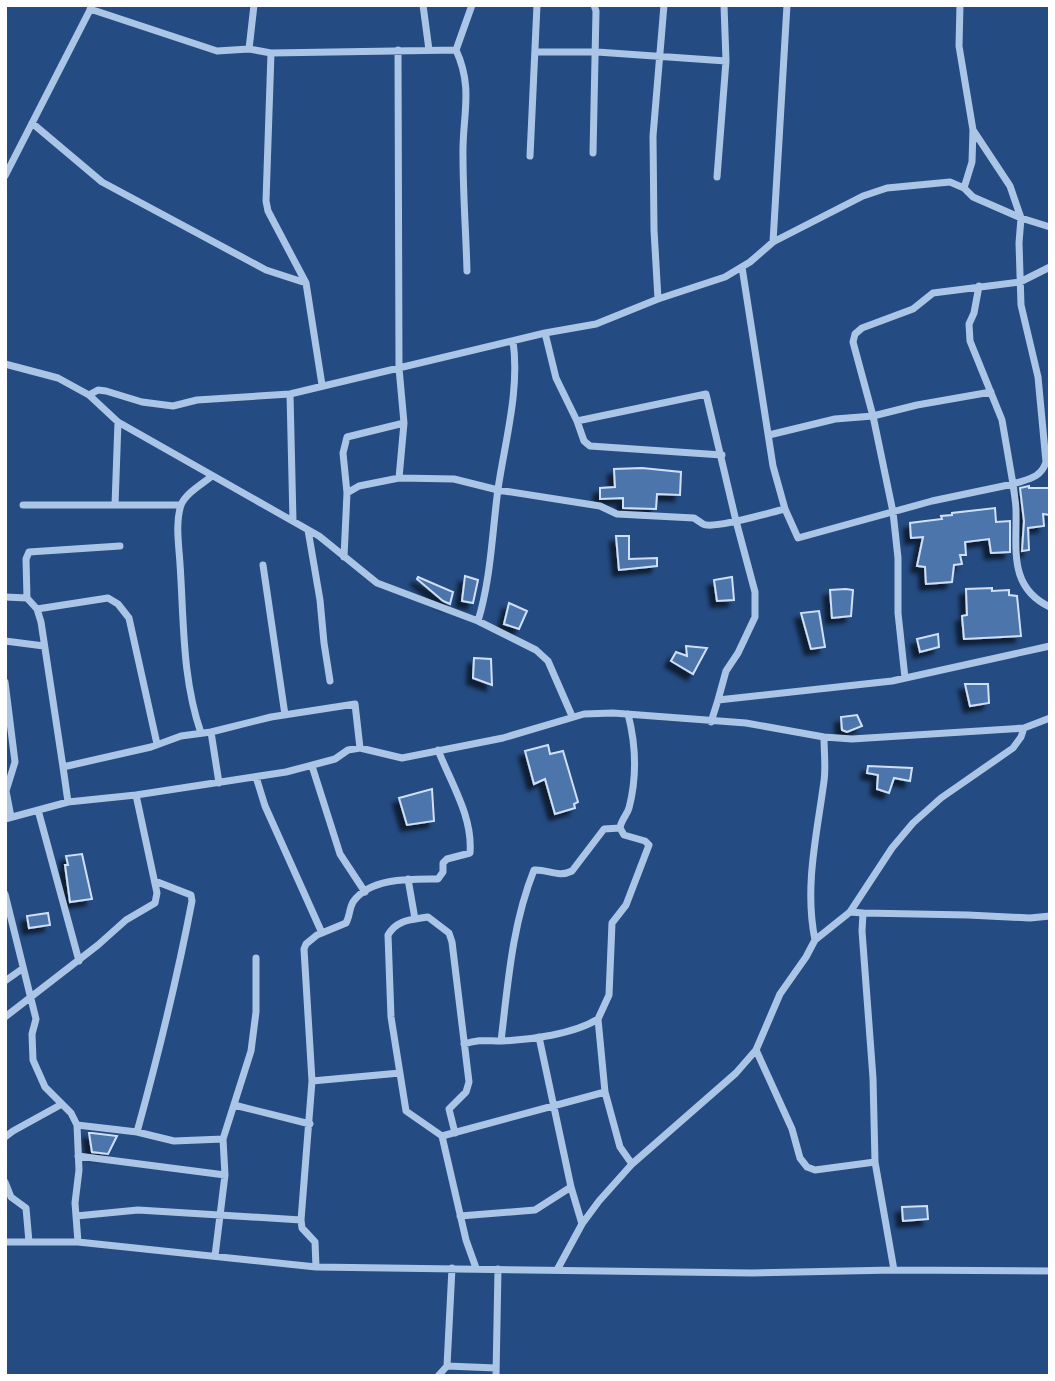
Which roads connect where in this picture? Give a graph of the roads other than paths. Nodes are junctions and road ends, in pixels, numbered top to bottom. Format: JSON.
{"nodes":[{"id":1,"x":254,"y":5,"type":"edge"},
{"id":2,"x":423,"y":5,"type":"edge"},
{"id":3,"x":472,"y":5,"type":"edge"},
{"id":4,"x":537,"y":5,"type":"edge"},
{"id":5,"x":594,"y":5,"type":"edge"},
{"id":6,"x":664,"y":5,"type":"edge"},
{"id":7,"x":724,"y":5,"type":"edge"},
{"id":8,"x":787,"y":5,"type":"edge"},
{"id":9,"x":960,"y":5,"type":"edge"},
{"id":10,"x":91,"y":7,"type":"edge"},
{"id":11,"x":249,"y":49,"type":"junction"},
{"id":12,"x":398,"y":50,"type":"junction"},
{"id":13,"x":429,"y":50,"type":"junction"},
{"id":14,"x":456,"y":50,"type":"junction"},
{"id":15,"x":535,"y":52,"type":"junction"},
{"id":16,"x":597,"y":52,"type":"junction"},
{"id":17,"x":271,"y":53,"type":"junction"},
{"id":18,"x":661,"y":57,"type":"junction"},
{"id":19,"x":726,"y":61,"type":"junction"},
{"id":20,"x":32,"y":123,"type":"junction"},
{"id":21,"x":973,"y":130,"type":"junction"},
{"id":22,"x":593,"y":153,"type":"dead end"},
{"id":23,"x":530,"y":156,"type":"dead end"},
{"id":24,"x":5,"y":176,"type":"edge"},
{"id":25,"x":717,"y":177,"type":"dead end"},
{"id":26,"x":964,"y":188,"type":"junction"},
{"id":27,"x":1021,"y":218,"type":"junction"},
{"id":28,"x":1050,"y":227,"type":"edge"},
{"id":29,"x":773,"y":242,"type":"junction"},
{"id":30,"x":743,"y":267,"type":"junction"},
{"id":31,"x":1050,"y":267,"type":"edge"},
{"id":32,"x":467,"y":271,"type":"dead end"},
{"id":33,"x":1020,"y":282,"type":"junction"},
{"id":34,"x":306,"y":283,"type":"junction"},
{"id":35,"x":979,"y":286,"type":"junction"},
{"id":36,"x":658,"y":299,"type":"junction"},
{"id":37,"x":545,"y":333,"type":"junction"},
{"id":38,"x":513,"y":341,"type":"junction"},
{"id":39,"x":5,"y":364,"type":"edge"},
{"id":40,"x":399,"y":368,"type":"junction"},
{"id":41,"x":322,"y":385,"type":"junction"},
{"id":42,"x":991,"y":392,"type":"junction"},
{"id":43,"x":290,"y":394,"type":"junction"},
{"id":44,"x":89,"y":395,"type":"junction"},
{"id":45,"x":873,"y":416,"type":"junction"},
{"id":46,"x":576,"y":421,"type":"junction"},
{"id":47,"x":118,"y":422,"type":"junction"},
{"id":48,"x":404,"y":423,"type":"junction"},
{"id":49,"x":769,"y":435,"type":"junction"},
{"id":50,"x":722,"y":455,"type":"junction"},
{"id":51,"x":212,"y":476,"type":"junction"},
{"id":52,"x":399,"y":478,"type":"junction"},
{"id":53,"x":1013,"y":484,"type":"junction"},
{"id":54,"x":498,"y":490,"type":"junction"},
{"id":55,"x":347,"y":493,"type":"junction"},
{"id":56,"x":23,"y":505,"type":"dead end"},
{"id":57,"x":115,"y":505,"type":"junction"},
{"id":58,"x":181,"y":505,"type":"junction"},
{"id":59,"x":785,"y":509,"type":"junction"},
{"id":60,"x":893,"y":512,"type":"junction"},
{"id":61,"x":293,"y":520,"type":"junction"},
{"id":62,"x":736,"y":522,"type":"junction"},
{"id":63,"x":308,"y":530,"type":"junction"},
{"id":64,"x":120,"y":546,"type":"dead end"},
{"id":65,"x":344,"y":557,"type":"junction"},
{"id":66,"x":263,"y":565,"type":"dead end"},
{"id":67,"x":5,"y":597,"type":"edge"},
{"id":68,"x":27,"y":598,"type":"junction"},
{"id":69,"x":1050,"y":607,"type":"edge"},
{"id":70,"x":37,"y":609,"type":"junction"},
{"id":71,"x":478,"y":621,"type":"junction"},
{"id":72,"x":5,"y":641,"type":"edge"},
{"id":73,"x":44,"y":646,"type":"junction"},
{"id":74,"x":1050,"y":646,"type":"edge"},
{"id":75,"x":905,"y":678,"type":"junction"},
{"id":76,"x":330,"y":681,"type":"dead end"},
{"id":77,"x":5,"y":682,"type":"edge"},
{"id":78,"x":719,"y":701,"type":"junction"},
{"id":79,"x":628,"y":714,"type":"junction"},
{"id":80,"x":285,"y":715,"type":"junction"},
{"id":81,"x":572,"y":716,"type":"junction"},
{"id":82,"x":1050,"y":718,"type":"edge"},
{"id":83,"x":710,"y":722,"type":"junction"},
{"id":84,"x":1024,"y":728,"type":"junction"},
{"id":85,"x":211,"y":732,"type":"junction"},
{"id":86,"x":201,"y":733,"type":"junction"},
{"id":87,"x":824,"y":737,"type":"junction"},
{"id":88,"x":157,"y":744,"type":"junction"},
{"id":89,"x":360,"y":748,"type":"junction"},
{"id":90,"x":438,"y":750,"type":"junction"},
{"id":91,"x":312,"y":766,"type":"junction"},
{"id":92,"x":63,"y":767,"type":"junction"},
{"id":93,"x":256,"y":777,"type":"junction"},
{"id":94,"x":219,"y":783,"type":"junction"},
{"id":95,"x":136,"y":795,"type":"junction"},
{"id":96,"x":68,"y":802,"type":"junction"},
{"id":97,"x":38,"y":810,"type":"junction"},
{"id":98,"x":8,"y":818,"type":"edge"},
{"id":99,"x":620,"y":828,"type":"junction"},
{"id":100,"x":408,"y":880,"type":"junction"},
{"id":101,"x":155,"y":881,"type":"junction"},
{"id":102,"x":365,"y":891,"type":"junction"},
{"id":103,"x":5,"y":894,"type":"edge"},
{"id":104,"x":850,"y":912,"type":"junction"},
{"id":105,"x":863,"y":913,"type":"junction"},
{"id":106,"x":1050,"y":916,"type":"edge"},
{"id":107,"x":415,"y":919,"type":"junction"},
{"id":108,"x":322,"y":933,"type":"junction"},
{"id":109,"x":815,"y":940,"type":"junction"},
{"id":110,"x":256,"y":958,"type":"dead end"},
{"id":111,"x":79,"y":961,"type":"junction"},
{"id":112,"x":22,"y":969,"type":"junction"},
{"id":113,"x":5,"y":981,"type":"edge"},
{"id":114,"x":32,"y":998,"type":"junction"},
{"id":115,"x":5,"y":1017,"type":"edge"},
{"id":116,"x":598,"y":1019,"type":"junction"},
{"id":117,"x":539,"y":1037,"type":"junction"},
{"id":118,"x":501,"y":1041,"type":"junction"},
{"id":119,"x":464,"y":1044,"type":"junction"},
{"id":120,"x":756,"y":1050,"type":"junction"},
{"id":121,"x":400,"y":1073,"type":"junction"},
{"id":122,"x":312,"y":1081,"type":"junction"},
{"id":123,"x":605,"y":1092,"type":"junction"},
{"id":124,"x":62,"y":1104,"type":"junction"},
{"id":125,"x":234,"y":1105,"type":"junction"},
{"id":126,"x":555,"y":1106,"type":"junction"},
{"id":127,"x":310,"y":1124,"type":"junction"},
{"id":128,"x":77,"y":1125,"type":"junction"},
{"id":129,"x":137,"y":1132,"type":"junction"},
{"id":130,"x":454,"y":1132,"type":"junction"},
{"id":131,"x":442,"y":1136,"type":"junction"},
{"id":132,"x":5,"y":1138,"type":"edge"},
{"id":133,"x":223,"y":1139,"type":"junction"},
{"id":134,"x":78,"y":1157,"type":"junction"},
{"id":135,"x":875,"y":1162,"type":"junction"},
{"id":136,"x":632,"y":1164,"type":"junction"},
{"id":137,"x":225,"y":1175,"type":"junction"},
{"id":138,"x":5,"y":1182,"type":"edge"},
{"id":139,"x":571,"y":1187,"type":"junction"},
{"id":140,"x":76,"y":1216,"type":"junction"},
{"id":141,"x":220,"y":1216,"type":"junction"},
{"id":142,"x":460,"y":1216,"type":"junction"},
{"id":143,"x":301,"y":1220,"type":"junction"},
{"id":144,"x":582,"y":1224,"type":"junction"},
{"id":145,"x":5,"y":1242,"type":"edge"},
{"id":146,"x":29,"y":1242,"type":"junction"},
{"id":147,"x":78,"y":1242,"type":"junction"},
{"id":148,"x":215,"y":1256,"type":"junction"},
{"id":149,"x":316,"y":1267,"type":"junction"},
{"id":150,"x":452,"y":1268,"type":"junction"},
{"id":151,"x":476,"y":1268,"type":"junction"},
{"id":152,"x":498,"y":1269,"type":"junction"},
{"id":153,"x":557,"y":1270,"type":"junction"},
{"id":154,"x":894,"y":1270,"type":"junction"},
{"id":155,"x":1050,"y":1271,"type":"edge"},
{"id":156,"x":447,"y":1366,"type":"junction"},
{"id":157,"x":496,"y":1372,"type":"edge"},
{"id":158,"x":438,"y":1376,"type":"edge"}],
"edges":[{"from":1,"to":11,"type":"street"},
{"from":2,"to":13,"type":"street"},
{"from":3,"to":14,"type":"street"},
{"from":4,"to":15,"type":"street"},
{"from":5,"to":16,"type":"street"},
{"from":6,"to":18,"type":"street"},
{"from":7,"to":19,"type":"street"},
{"from":8,"to":29,"type":"street"},
{"from":9,"to":21,"type":"street"},
{"from":10,"to":11,"type":"street"},
{"from":10,"to":20,"type":"street"},
{"from":11,"to":17,"type":"street"},
{"from":12,"to":13,"type":"street"},
{"from":12,"to":17,"type":"street"},
{"from":12,"to":40,"type":"street"},
{"from":13,"to":14,"type":"street"},
{"from":14,"to":32,"type":"street"},
{"from":15,"to":16,"type":"street"},
{"from":15,"to":23,"type":"street"},
{"from":16,"to":18,"type":"street"},
{"from":16,"to":22,"type":"street"},
{"from":17,"to":34,"type":"street"},
{"from":18,"to":19,"type":"street"},
{"from":18,"to":36,"type":"street"},
{"from":19,"to":25,"type":"street"},
{"from":20,"to":24,"type":"street"},
{"from":20,"to":34,"type":"street"},
{"from":21,"to":26,"type":"street"},
{"from":21,"to":27,"type":"street"},
{"from":26,"to":27,"type":"street"},
{"from":26,"to":29,"type":"street"},
{"from":27,"to":28,"type":"street"},
{"from":27,"to":33,"type":"street"},
{"from":29,"to":30,"type":"street"},
{"from":30,"to":36,"type":"street"},
{"from":30,"to":49,"type":"street"},
{"from":31,"to":33,"type":"street"},
{"from":33,"to":35,"type":"street"},
{"from":33,"to":53,"type":"street"},
{"from":34,"to":41,"type":"street"},
{"from":35,"to":42,"type":"street"},
{"from":35,"to":45,"type":"street"},
{"from":36,"to":37,"type":"street"},
{"from":37,"to":38,"type":"street"},
{"from":37,"to":46,"type":"street"},
{"from":38,"to":40,"type":"street"},
{"from":38,"to":54,"type":"street"},
{"from":39,"to":44,"type":"street"},
{"from":40,"to":41,"type":"street"},
{"from":40,"to":48,"type":"street"},
{"from":41,"to":43,"type":"street"},
{"from":42,"to":45,"type":"street"},
{"from":42,"to":53,"type":"street"},
{"from":43,"to":44,"type":"street"},
{"from":43,"to":61,"type":"street"},
{"from":44,"to":47,"type":"street"},
{"from":45,"to":49,"type":"street"},
{"from":45,"to":60,"type":"street"},
{"from":46,"to":50,"type":"street"},
{"from":46,"to":50,"type":"street"},
{"from":47,"to":51,"type":"street"},
{"from":47,"to":57,"type":"street"},
{"from":48,"to":52,"type":"street"},
{"from":48,"to":55,"type":"street"},
{"from":49,"to":59,"type":"street"},
{"from":50,"to":62,"type":"street"},
{"from":51,"to":58,"type":"street"},
{"from":51,"to":61,"type":"street"},
{"from":52,"to":54,"type":"street"},
{"from":52,"to":55,"type":"street"},
{"from":53,"to":60,"type":"street"},
{"from":53,"to":69,"type":"street"},
{"from":54,"to":62,"type":"street"},
{"from":54,"to":71,"type":"street"},
{"from":55,"to":65,"type":"street"},
{"from":56,"to":57,"type":"street"},
{"from":57,"to":58,"type":"street"},
{"from":58,"to":86,"type":"street"},
{"from":59,"to":60,"type":"street"},
{"from":59,"to":62,"type":"street"},
{"from":60,"to":75,"type":"street"},
{"from":61,"to":63,"type":"street"},
{"from":62,"to":78,"type":"street"},
{"from":63,"to":65,"type":"street"},
{"from":63,"to":76,"type":"street"},
{"from":64,"to":68,"type":"street"},
{"from":65,"to":71,"type":"street"},
{"from":66,"to":80,"type":"street"},
{"from":67,"to":68,"type":"street"},
{"from":68,"to":70,"type":"street"},
{"from":70,"to":73,"type":"street"},
{"from":70,"to":88,"type":"street"},
{"from":71,"to":81,"type":"street"},
{"from":72,"to":73,"type":"street"},
{"from":73,"to":92,"type":"street"},
{"from":74,"to":75,"type":"street"},
{"from":75,"to":78,"type":"street"},
{"from":77,"to":98,"type":"street"},
{"from":78,"to":83,"type":"street"},
{"from":79,"to":81,"type":"street"},
{"from":79,"to":83,"type":"street"},
{"from":79,"to":99,"type":"street"},
{"from":80,"to":85,"type":"street"},
{"from":80,"to":89,"type":"street"},
{"from":81,"to":90,"type":"street"},
{"from":82,"to":84,"type":"street"},
{"from":83,"to":87,"type":"street"},
{"from":84,"to":87,"type":"street"},
{"from":84,"to":104,"type":"street"},
{"from":85,"to":86,"type":"street"},
{"from":85,"to":94,"type":"street"},
{"from":86,"to":88,"type":"street"},
{"from":87,"to":109,"type":"street"},
{"from":88,"to":92,"type":"street"},
{"from":89,"to":90,"type":"street"},
{"from":89,"to":91,"type":"street"},
{"from":90,"to":100,"type":"street"},
{"from":91,"to":93,"type":"street"},
{"from":91,"to":102,"type":"street"},
{"from":92,"to":96,"type":"street"},
{"from":93,"to":94,"type":"street"},
{"from":93,"to":108,"type":"street"},
{"from":94,"to":95,"type":"street"},
{"from":95,"to":96,"type":"street"},
{"from":95,"to":101,"type":"street"},
{"from":96,"to":97,"type":"street"},
{"from":97,"to":98,"type":"street"},
{"from":97,"to":111,"type":"street"},
{"from":99,"to":116,"type":"street"},
{"from":99,"to":118,"type":"street"},
{"from":100,"to":102,"type":"street"},
{"from":100,"to":107,"type":"street"},
{"from":101,"to":111,"type":"street"},
{"from":101,"to":129,"type":"street"},
{"from":102,"to":108,"type":"street"},
{"from":103,"to":112,"type":"street"},
{"from":104,"to":105,"type":"street"},
{"from":104,"to":109,"type":"street"},
{"from":105,"to":106,"type":"street"},
{"from":105,"to":135,"type":"street"},
{"from":107,"to":119,"type":"street"},
{"from":107,"to":121,"type":"street"},
{"from":108,"to":122,"type":"street"},
{"from":109,"to":120,"type":"street"},
{"from":110,"to":125,"type":"street"},
{"from":111,"to":114,"type":"street"},
{"from":112,"to":113,"type":"street"},
{"from":112,"to":114,"type":"street"},
{"from":114,"to":115,"type":"street"},
{"from":114,"to":124,"type":"street"},
{"from":116,"to":117,"type":"street"},
{"from":116,"to":123,"type":"street"},
{"from":117,"to":118,"type":"street"},
{"from":117,"to":126,"type":"street"},
{"from":118,"to":119,"type":"street"},
{"from":119,"to":130,"type":"street"},
{"from":120,"to":135,"type":"street"},
{"from":120,"to":136,"type":"street"},
{"from":121,"to":122,"type":"street"},
{"from":121,"to":131,"type":"street"},
{"from":122,"to":127,"type":"street"},
{"from":123,"to":126,"type":"street"},
{"from":123,"to":136,"type":"street"},
{"from":124,"to":128,"type":"street"},
{"from":124,"to":132,"type":"street"},
{"from":125,"to":127,"type":"street"},
{"from":125,"to":133,"type":"street"},
{"from":126,"to":130,"type":"street"},
{"from":126,"to":139,"type":"street"},
{"from":127,"to":143,"type":"street"},
{"from":128,"to":129,"type":"street"},
{"from":128,"to":134,"type":"street"},
{"from":129,"to":133,"type":"street"},
{"from":130,"to":131,"type":"street"},
{"from":131,"to":142,"type":"street"},
{"from":133,"to":137,"type":"street"},
{"from":134,"to":137,"type":"street"},
{"from":134,"to":140,"type":"street"},
{"from":135,"to":154,"type":"street"},
{"from":136,"to":144,"type":"street"},
{"from":137,"to":141,"type":"street"},
{"from":138,"to":146,"type":"street"},
{"from":139,"to":142,"type":"street"},
{"from":139,"to":144,"type":"street"},
{"from":140,"to":141,"type":"street"},
{"from":140,"to":147,"type":"street"},
{"from":141,"to":143,"type":"street"},
{"from":141,"to":148,"type":"street"},
{"from":142,"to":151,"type":"street"},
{"from":143,"to":149,"type":"street"},
{"from":144,"to":153,"type":"street"},
{"from":145,"to":146,"type":"street"},
{"from":146,"to":147,"type":"street"},
{"from":147,"to":148,"type":"street"},
{"from":148,"to":149,"type":"street"},
{"from":149,"to":150,"type":"street"},
{"from":150,"to":151,"type":"street"},
{"from":150,"to":156,"type":"street"},
{"from":151,"to":152,"type":"street"},
{"from":152,"to":153,"type":"street"},
{"from":152,"to":157,"type":"street"},
{"from":153,"to":154,"type":"street"},
{"from":154,"to":155,"type":"street"},
{"from":156,"to":157,"type":"street"},
{"from":156,"to":158,"type":"street"}]}
